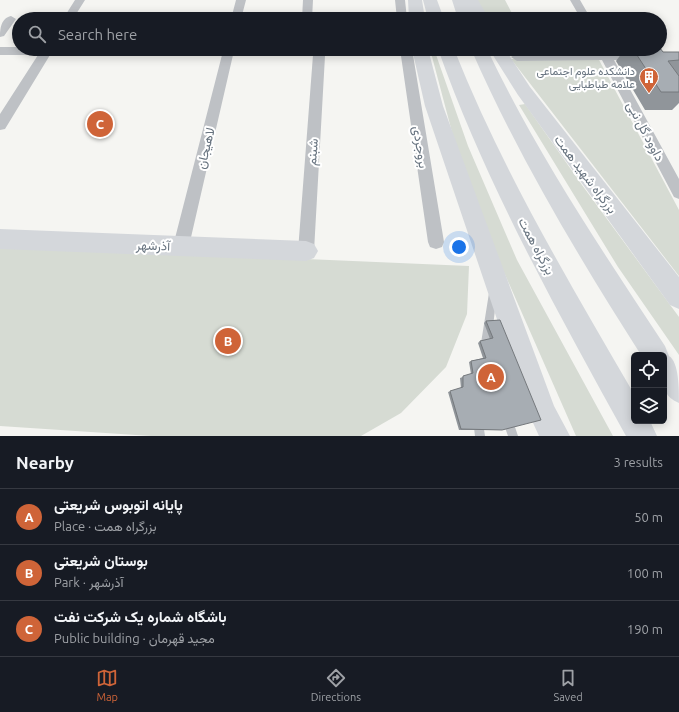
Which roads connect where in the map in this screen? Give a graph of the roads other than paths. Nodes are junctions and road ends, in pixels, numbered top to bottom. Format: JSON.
{"nodes":[{"id":1,"x":80,"y":0,"type":"edge"},
{"id":2,"x":241,"y":0,"type":"edge"},
{"id":3,"x":308,"y":0,"type":"edge"},
{"id":4,"x":400,"y":0,"type":"edge"},
{"id":5,"x":415,"y":0,"type":"edge"},
{"id":6,"x":430,"y":0,"type":"edge"},
{"id":7,"x":459,"y":0,"type":"edge"},
{"id":8,"x":471,"y":0,"type":"edge"},
{"id":9,"x":575,"y":0,"type":"edge"},
{"id":10,"x":72,"y":12,"type":"edge"},
{"id":11,"x":238,"y":12,"type":"edge"},
{"id":12,"x":307,"y":12,"type":"edge"},
{"id":13,"x":401,"y":12,"type":"edge"},
{"id":14,"x":416,"y":12,"type":"edge"},
{"id":15,"x":434,"y":12,"type":"edge"},
{"id":16,"x":463,"y":12,"type":"edge"},
{"id":17,"x":477,"y":12,"type":"edge"},
{"id":18,"x":582,"y":12,"type":"edge"},
{"id":19,"x":11,"y":19,"type":"dead end"},
{"id":20,"x":0,"y":34,"type":"edge"},
{"id":21,"x":0,"y":52,"type":"edge"},
{"id":22,"x":12,"y":52,"type":"edge"},
{"id":23,"x":667,"y":55,"type":"edge"},
{"id":24,"x":44,"y":56,"type":"edge"},
{"id":25,"x":228,"y":56,"type":"edge"},
{"id":26,"x":311,"y":56,"type":"edge"},
{"id":27,"x":412,"y":56,"type":"edge"},
{"id":28,"x":413,"y":56,"type":"edge"},
{"id":29,"x":449,"y":56,"type":"edge"},
{"id":30,"x":482,"y":56,"type":"edge"},
{"id":31,"x":502,"y":56,"type":"edge"},
{"id":32,"x":534,"y":56,"type":"edge"},
{"id":33,"x":606,"y":56,"type":"edge"},
{"id":34,"x":679,"y":56,"type":"edge"},
{"id":35,"x":517,"y":57,"type":"dead end"},
{"id":36,"x":0,"y":125,"type":"edge"},
{"id":37,"x":679,"y":193,"type":"edge"},
{"id":38,"x":0,"y":239,"type":"edge"},
{"id":39,"x":436,"y":242,"type":"dead end"},
{"id":40,"x":181,"y":246,"type":"junction"},
{"id":41,"x":306,"y":251,"type":"joint"},
{"id":42,"x":495,"y":278,"type":"junction"},
{"id":43,"x":679,"y":297,"type":"edge"},
{"id":44,"x":654,"y":352,"type":"edge"},
{"id":45,"x":486,"y":357,"type":"edge"},
{"id":46,"x":667,"y":372,"type":"edge"},
{"id":47,"x":679,"y":390,"type":"edge"},
{"id":48,"x":477,"y":406,"type":"edge"},
{"id":49,"x":502,"y":408,"type":"edge"},
{"id":50,"x":480,"y":436,"type":"edge"},
{"id":51,"x":513,"y":436,"type":"edge"},
{"id":52,"x":555,"y":436,"type":"edge"},
{"id":53,"x":642,"y":436,"type":"edge"}],
"edges":[{"from":1,"to":10,"type":"street"},
{"from":2,"to":11,"type":"street"},
{"from":3,"to":12,"type":"street"},
{"from":4,"to":13,"type":"street"},
{"from":5,"to":14,"type":"main road"},
{"from":6,"to":15,"type":"main road"},
{"from":7,"to":16,"type":"main road"},
{"from":8,"to":17,"type":"main road"},
{"from":9,"to":18,"type":"street"},
{"from":19,"to":20,"type":"street"},
{"from":21,"to":22,"type":"street"},
{"from":23,"to":34,"type":"street"},
{"from":24,"to":36,"type":"street"},
{"from":25,"to":40,"type":"street","name":"لاهیجان"},
{"from":26,"to":41,"type":"street","name":"شبنم"},
{"from":27,"to":39,"type":"street","name":"بروجردی"},
{"from":28,"to":42,"type":"main road"},
{"from":29,"to":53,"type":"main road","name":"بزرگراه همت"},
{"from":30,"to":44,"type":"main road"},
{"from":31,"to":43,"type":"main road","name":"بزرگراه شهید همت"},
{"from":32,"to":35,"type":"street"},
{"from":33,"to":37,"type":"street","name":"داوود گل نبی"},
{"from":38,"to":40,"type":"main road","name":"آذرشهر"},
{"from":40,"to":41,"type":"main road","name":"آذرشهر"},
{"from":42,"to":45,"type":"lane"},
{"from":42,"to":52,"type":"main road"},
{"from":46,"to":47,"type":"main road"},
{"from":48,"to":50,"type":"lane"},
{"from":49,"to":51,"type":"lane"}]}
